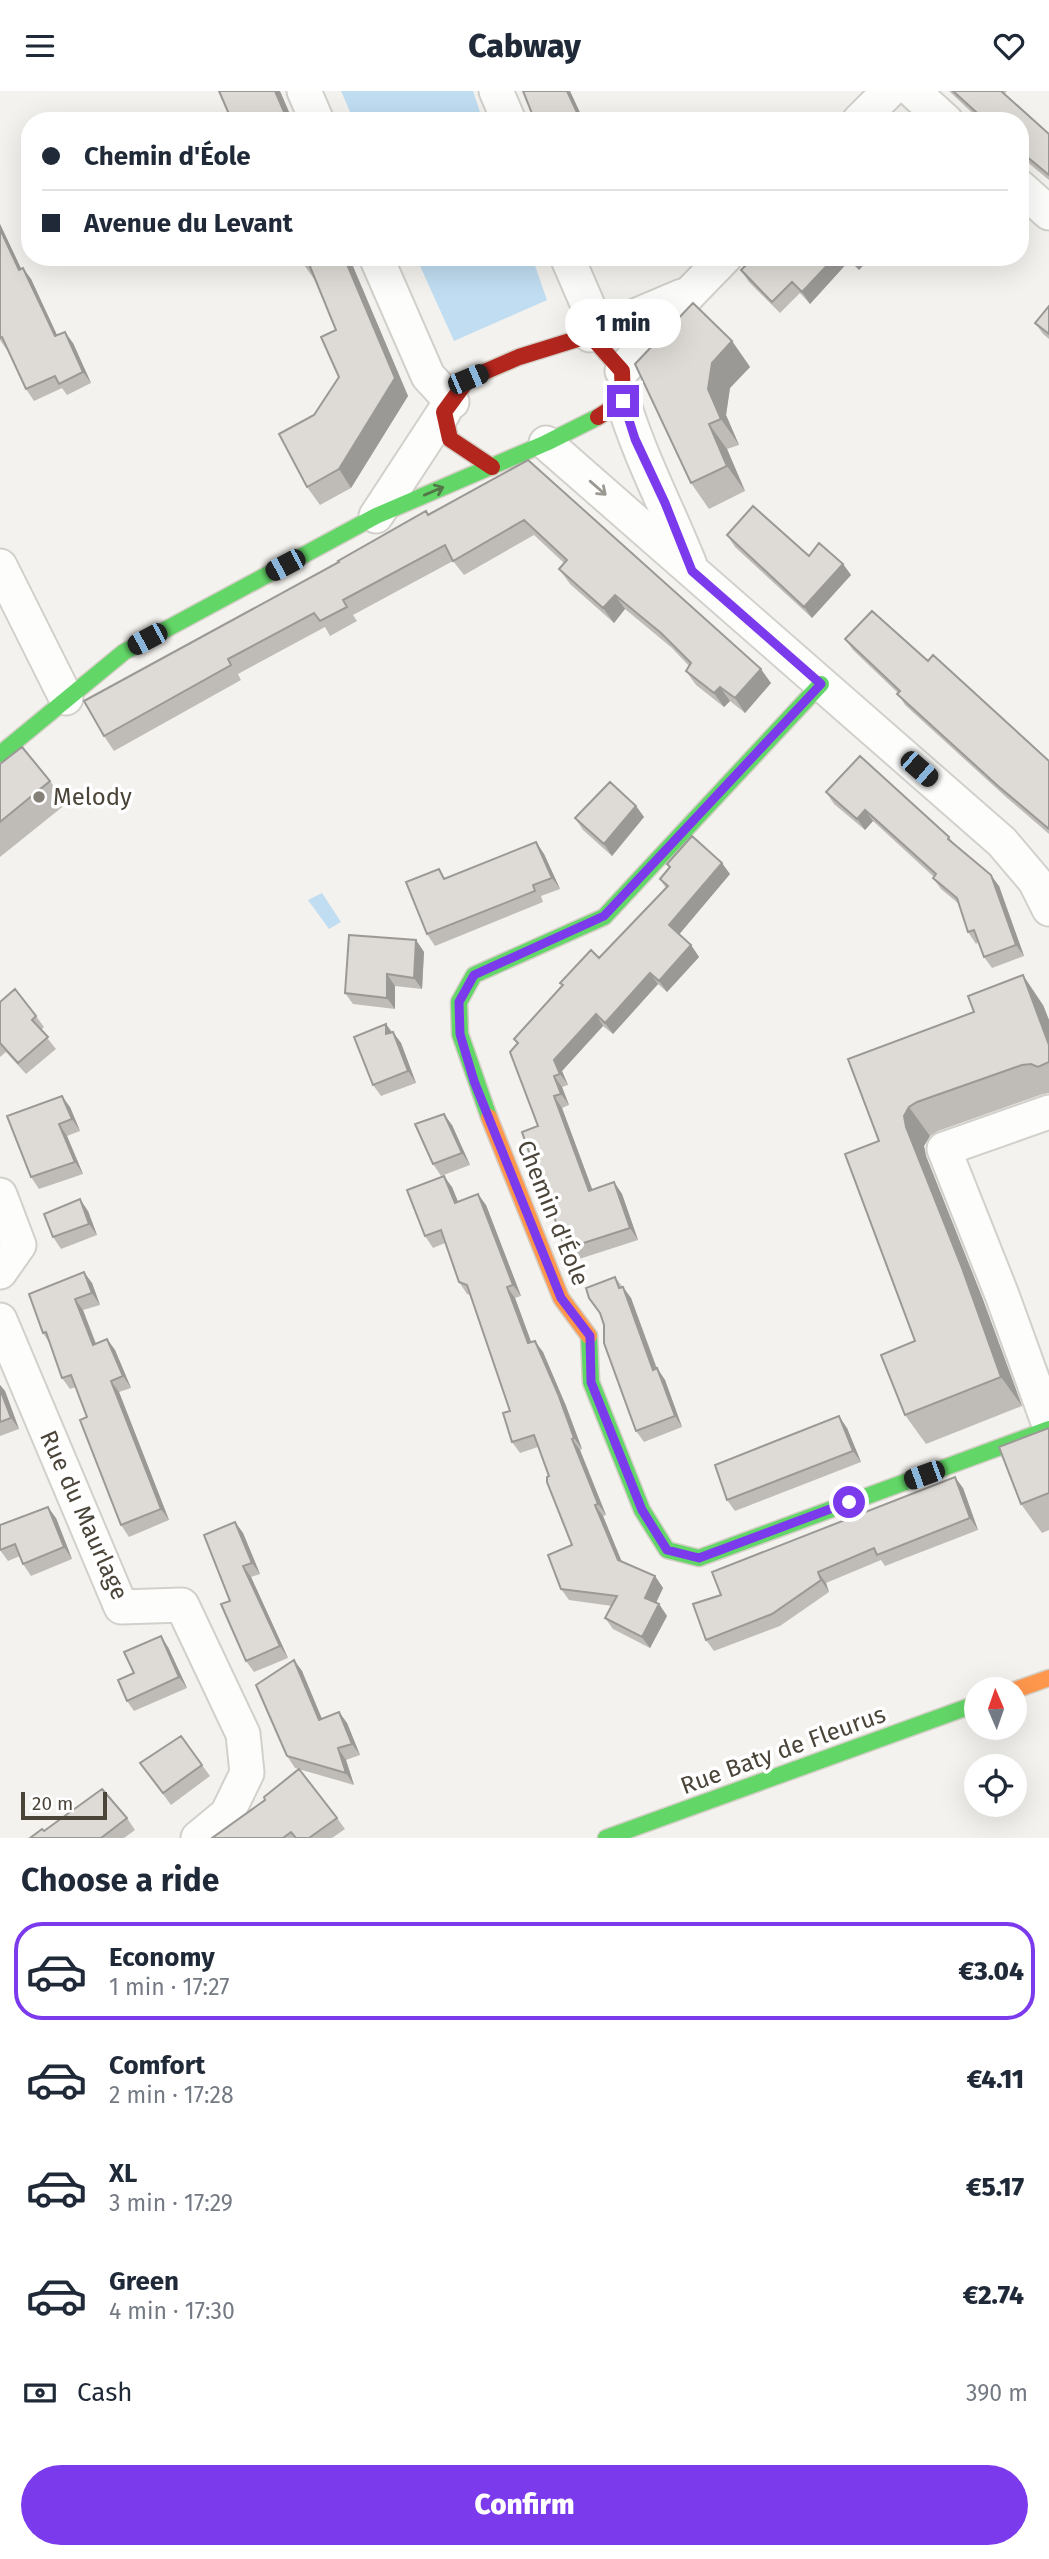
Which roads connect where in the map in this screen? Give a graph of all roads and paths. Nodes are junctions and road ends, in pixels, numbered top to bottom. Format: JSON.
{"nodes":[{"id":1,"x":304,"y":91,"type":"edge"},
{"id":2,"x":496,"y":91,"type":"edge"},
{"id":3,"x":889,"y":91,"type":"edge"},
{"id":4,"x":913,"y":91,"type":"edge"},
{"id":5,"x":313,"y":112,"type":"edge"},
{"id":6,"x":505,"y":112,"type":"edge"},
{"id":7,"x":868,"y":112,"type":"edge"},
{"id":8,"x":936,"y":112,"type":"edge"},
{"id":9,"x":1029,"y":195,"type":"edge"},
{"id":10,"x":1049,"y":213,"type":"edge"},
{"id":11,"x":380,"y":266,"type":"edge"},
{"id":12,"x":570,"y":266,"type":"edge"},
{"id":13,"x":716,"y":266,"type":"edge"},
{"id":14,"x":691,"y":292,"type":"junction"},
{"id":15,"x":595,"y":333,"type":"junction"},
{"id":16,"x":622,"y":386,"type":"junction"},
{"id":17,"x":448,"y":407,"type":"junction"},
{"id":18,"x":546,"y":443,"type":"junction"},
{"id":19,"x":492,"y":467,"type":"junction"},
{"id":20,"x":376,"y":516,"type":"junction"},
{"id":21,"x":0,"y":566,"type":"edge"},
{"id":22,"x":692,"y":571,"type":"junction"},
{"id":23,"x":821,"y":684,"type":"junction"},
{"id":24,"x":66,"y":698,"type":"junction"},
{"id":25,"x":0,"y":754,"type":"edge"},
{"id":26,"x":1049,"y":909,"type":"edge"},
{"id":27,"x":1049,"y":1112,"type":"edge"},
{"id":28,"x":0,"y":1195,"type":"edge"},
{"id":29,"x":0,"y":1272,"type":"edge"},
{"id":30,"x":0,"y":1320,"type":"edge"},
{"id":31,"x":1049,"y":1427,"type":"edge"},
{"id":32,"x":1049,"y":1678,"type":"edge"},
{"id":33,"x":1027,"y":1686,"type":"edge"},
{"id":34,"x":964,"y":1708,"type":"edge"},
{"id":35,"x":198,"y":1838,"type":"edge"},
{"id":36,"x":606,"y":1838,"type":"edge"}],
"edges":[{"from":1,"to":5,"type":"street"},
{"from":2,"to":6,"type":"street"},
{"from":3,"to":7,"type":"street"},
{"from":4,"to":8,"type":"street"},
{"from":9,"to":10,"type":"street"},
{"from":11,"to":17,"type":"street"},
{"from":12,"to":15,"type":"street"},
{"from":13,"to":14,"type":"street"},
{"from":14,"to":15,"type":"street"},
{"from":14,"to":16,"type":"street"},
{"from":15,"to":16,"type":"street"},
{"from":15,"to":17,"type":"street"},
{"from":16,"to":18,"type":"street"},
{"from":16,"to":22,"type":"street"},
{"from":17,"to":19,"type":"street"},
{"from":17,"to":20,"type":"street"},
{"from":18,"to":19,"type":"street"},
{"from":18,"to":22,"type":"street","one_way":true},
{"from":20,"to":19,"type":"street","one_way":true},
{"from":20,"to":24,"type":"street"},
{"from":21,"to":24,"type":"street"},
{"from":22,"to":23,"type":"street"},
{"from":23,"to":26,"type":"street"},
{"from":23,"to":31,"type":"street","name":"Chemin d'Éole"},
{"from":24,"to":25,"type":"street"},
{"from":27,"to":31,"type":"street"},
{"from":28,"to":29,"type":"street"},
{"from":30,"to":35,"type":"street","name":"Rue du Maurlage"},
{"from":32,"to":33,"type":"street"},
{"from":34,"to":36,"type":"street","name":"Rue Baty de Fleurus"}]}
